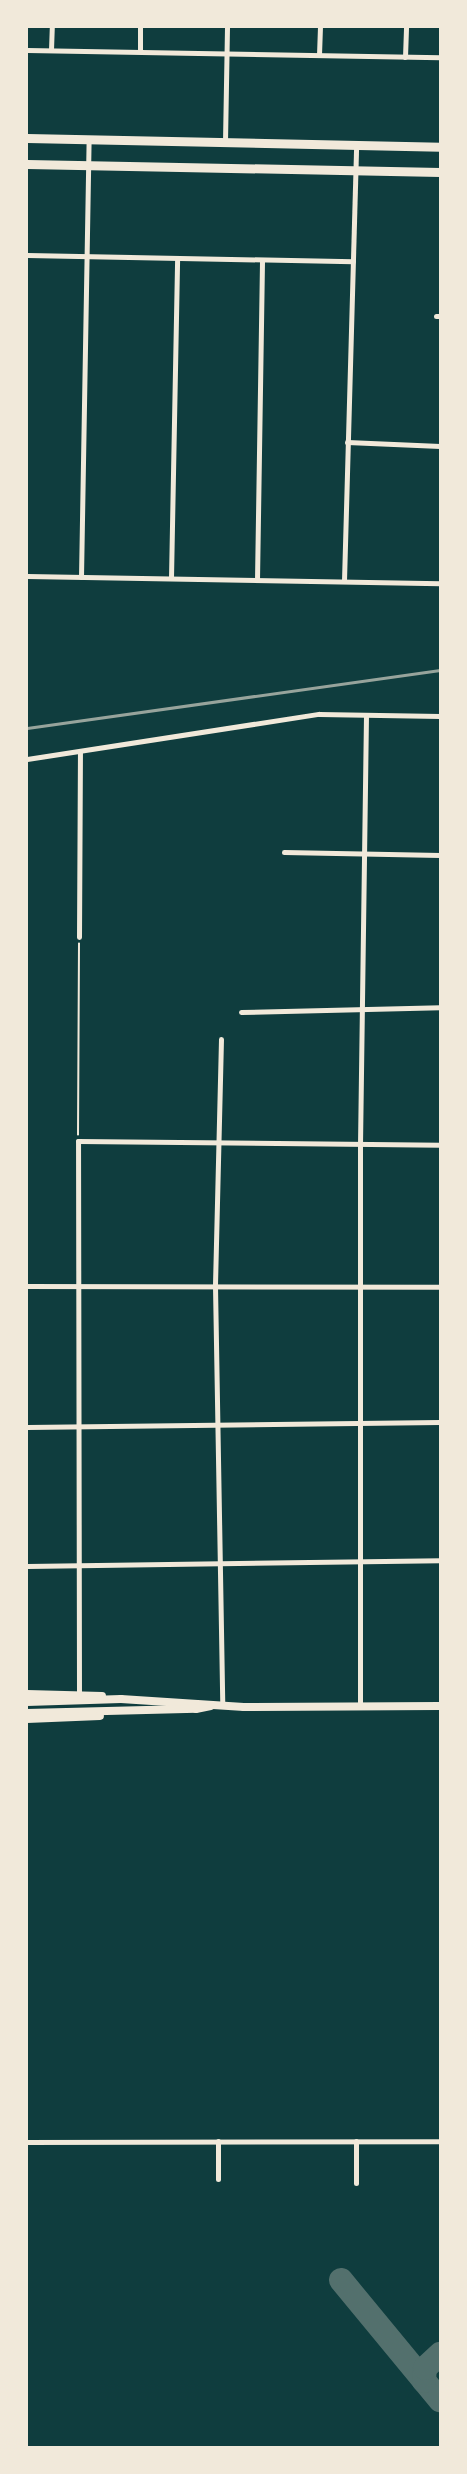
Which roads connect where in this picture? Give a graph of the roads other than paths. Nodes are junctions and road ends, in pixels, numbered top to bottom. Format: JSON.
{"nodes":[{"id":1,"x":52,"y":27,"type":"edge"},
{"id":2,"x":140,"y":27,"type":"edge"},
{"id":3,"x":227,"y":27,"type":"edge"},
{"id":4,"x":320,"y":27,"type":"edge"},
{"id":5,"x":406,"y":27,"type":"edge"},
{"id":6,"x":27,"y":50,"type":"edge"},
{"id":7,"x":51,"y":50,"type":"junction"},
{"id":8,"x":140,"y":51,"type":"junction"},
{"id":9,"x":226,"y":55,"type":"junction"},
{"id":10,"x":319,"y":55,"type":"junction"},
{"id":11,"x":405,"y":57,"type":"junction"},
{"id":12,"x":440,"y":57,"type":"edge"},
{"id":13,"x":27,"y":138,"type":"edge"},
{"id":14,"x":89,"y":139,"type":"junction"},
{"id":15,"x":225,"y":142,"type":"junction"},
{"id":16,"x":356,"y":145,"type":"junction"},
{"id":17,"x":440,"y":147,"type":"edge"},
{"id":18,"x":27,"y":164,"type":"edge"},
{"id":19,"x":88,"y":165,"type":"junction"},
{"id":20,"x":356,"y":170,"type":"junction"},
{"id":21,"x":440,"y":172,"type":"edge"},
{"id":22,"x":27,"y":255,"type":"edge"},
{"id":23,"x":86,"y":256,"type":"junction"},
{"id":24,"x":177,"y":258,"type":"junction"},
{"id":25,"x":262,"y":260,"type":"junction"},
{"id":26,"x":353,"y":261,"type":"junction"},
{"id":27,"x":347,"y":442,"type":"junction"},
{"id":28,"x":440,"y":446,"type":"edge"},
{"id":29,"x":27,"y":576,"type":"edge"},
{"id":30,"x":81,"y":577,"type":"junction"},
{"id":31,"x":171,"y":578,"type":"junction"},
{"id":32,"x":257,"y":580,"type":"junction"},
{"id":33,"x":344,"y":581,"type":"junction"},
{"id":34,"x":440,"y":583,"type":"edge"},
{"id":35,"x":366,"y":715,"type":"junction"},
{"id":36,"x":440,"y":716,"type":"edge"},
{"id":37,"x":80,"y":752,"type":"junction"},
{"id":38,"x":27,"y":759,"type":"edge"},
{"id":39,"x":284,"y":852,"type":"dead end"},
{"id":40,"x":364,"y":854,"type":"junction"},
{"id":41,"x":440,"y":855,"type":"edge"},
{"id":42,"x":79,"y":938,"type":"road end"},
{"id":43,"x":440,"y":1007,"type":"edge"},
{"id":44,"x":361,"y":1010,"type":"junction"},
{"id":45,"x":242,"y":1012,"type":"dead end"},
{"id":46,"x":221,"y":1039,"type":"dead end"},
{"id":47,"x":218,"y":1145,"type":"junction"},
{"id":48,"x":360,"y":1145,"type":"junction"},
{"id":49,"x":440,"y":1145,"type":"edge"},
{"id":50,"x":27,"y":1286,"type":"edge"},
{"id":51,"x":78,"y":1286,"type":"junction"},
{"id":52,"x":215,"y":1286,"type":"junction"},
{"id":53,"x":359,"y":1287,"type":"junction"},
{"id":54,"x":440,"y":1287,"type":"edge"},
{"id":55,"x":440,"y":1422,"type":"edge"},
{"id":56,"x":358,"y":1423,"type":"junction"},
{"id":57,"x":218,"y":1426,"type":"junction"},
{"id":58,"x":27,"y":1427,"type":"edge"},
{"id":59,"x":78,"y":1427,"type":"junction"},
{"id":60,"x":357,"y":1560,"type":"junction"},
{"id":61,"x":440,"y":1560,"type":"edge"},
{"id":62,"x":220,"y":1565,"type":"junction"},
{"id":63,"x":27,"y":1566,"type":"edge"},
{"id":64,"x":81,"y":1566,"type":"junction"},
{"id":65,"x":79,"y":1693,"type":"junction"},
{"id":66,"x":27,"y":1694,"type":"edge"},
{"id":67,"x":121,"y":1699,"type":"junction"},
{"id":68,"x":27,"y":1702,"type":"edge"},
{"id":69,"x":360,"y":1703,"type":"junction"},
{"id":70,"x":212,"y":1705,"type":"junction"},
{"id":71,"x":222,"y":1705,"type":"junction"},
{"id":72,"x":440,"y":1706,"type":"edge"},
{"id":73,"x":122,"y":1712,"type":"junction"},
{"id":74,"x":27,"y":1713,"type":"edge"},
{"id":75,"x":27,"y":1719,"type":"edge"},
{"id":76,"x":440,"y":2140,"type":"edge"},
{"id":77,"x":218,"y":2141,"type":"junction"},
{"id":78,"x":356,"y":2141,"type":"junction"},
{"id":79,"x":27,"y":2142,"type":"edge"},
{"id":80,"x":218,"y":2179,"type":"dead end"},
{"id":81,"x":356,"y":2183,"type":"dead end"}],
"edges":[{"from":1,"to":7,"type":"street"},
{"from":2,"to":8,"type":"street"},
{"from":3,"to":9,"type":"street"},
{"from":4,"to":10,"type":"street"},
{"from":5,"to":11,"type":"street"},
{"from":6,"to":7,"type":"street"},
{"from":7,"to":8,"type":"street"},
{"from":8,"to":9,"type":"street"},
{"from":9,"to":10,"type":"street"},
{"from":9,"to":15,"type":"street"},
{"from":10,"to":11,"type":"street"},
{"from":11,"to":12,"type":"street"},
{"from":13,"to":14,"type":"main road"},
{"from":14,"to":15,"type":"main road"},
{"from":14,"to":19,"type":"street"},
{"from":15,"to":16,"type":"main road"},
{"from":16,"to":17,"type":"main road"},
{"from":16,"to":20,"type":"street"},
{"from":18,"to":19,"type":"main road"},
{"from":19,"to":20,"type":"main road"},
{"from":19,"to":23,"type":"street"},
{"from":20,"to":21,"type":"main road"},
{"from":20,"to":26,"type":"street"},
{"from":22,"to":23,"type":"street"},
{"from":23,"to":24,"type":"street"},
{"from":23,"to":30,"type":"street"},
{"from":24,"to":25,"type":"street"},
{"from":24,"to":31,"type":"street"},
{"from":25,"to":26,"type":"street"},
{"from":25,"to":32,"type":"street"},
{"from":26,"to":27,"type":"street"},
{"from":27,"to":28,"type":"street"},
{"from":27,"to":33,"type":"street"},
{"from":29,"to":30,"type":"street"},
{"from":30,"to":31,"type":"street"},
{"from":31,"to":32,"type":"street"},
{"from":32,"to":33,"type":"street"},
{"from":33,"to":34,"type":"street"},
{"from":35,"to":36,"type":"street"},
{"from":35,"to":37,"type":"street"},
{"from":35,"to":40,"type":"street"},
{"from":37,"to":38,"type":"street"},
{"from":37,"to":42,"type":"street"},
{"from":39,"to":40,"type":"street"},
{"from":40,"to":41,"type":"street"},
{"from":40,"to":44,"type":"street"},
{"from":43,"to":44,"type":"street"},
{"from":44,"to":45,"type":"street"},
{"from":44,"to":48,"type":"street"},
{"from":46,"to":47,"type":"street"},
{"from":47,"to":48,"type":"street"},
{"from":47,"to":51,"type":"street"},
{"from":47,"to":52,"type":"street"},
{"from":48,"to":49,"type":"street"},
{"from":48,"to":53,"type":"street"},
{"from":50,"to":51,"type":"street"},
{"from":51,"to":52,"type":"street"},
{"from":51,"to":59,"type":"street"},
{"from":52,"to":53,"type":"street"},
{"from":52,"to":57,"type":"street"},
{"from":53,"to":54,"type":"street"},
{"from":53,"to":56,"type":"street"},
{"from":55,"to":56,"type":"street"},
{"from":56,"to":57,"type":"street"},
{"from":56,"to":60,"type":"street"},
{"from":57,"to":59,"type":"street"},
{"from":57,"to":62,"type":"street"},
{"from":58,"to":59,"type":"street"},
{"from":59,"to":64,"type":"street"},
{"from":60,"to":61,"type":"street"},
{"from":60,"to":62,"type":"street"},
{"from":60,"to":69,"type":"street"},
{"from":62,"to":64,"type":"street"},
{"from":62,"to":71,"type":"street"},
{"from":63,"to":64,"type":"street"},
{"from":64,"to":65,"type":"street"},
{"from":65,"to":66,"type":"main road"},
{"from":65,"to":67,"type":"main road"},
{"from":67,"to":68,"type":"main road"},
{"from":67,"to":70,"type":"main road"},
{"from":69,"to":71,"type":"main road"},
{"from":69,"to":72,"type":"main road"},
{"from":70,"to":71,"type":"main road"},
{"from":70,"to":73,"type":"main road"},
{"from":73,"to":74,"type":"main road"},
{"from":73,"to":75,"type":"main road"},
{"from":76,"to":78,"type":"street"},
{"from":77,"to":78,"type":"street"},
{"from":77,"to":79,"type":"street"},
{"from":77,"to":80,"type":"street"},
{"from":78,"to":81,"type":"street"}]}
